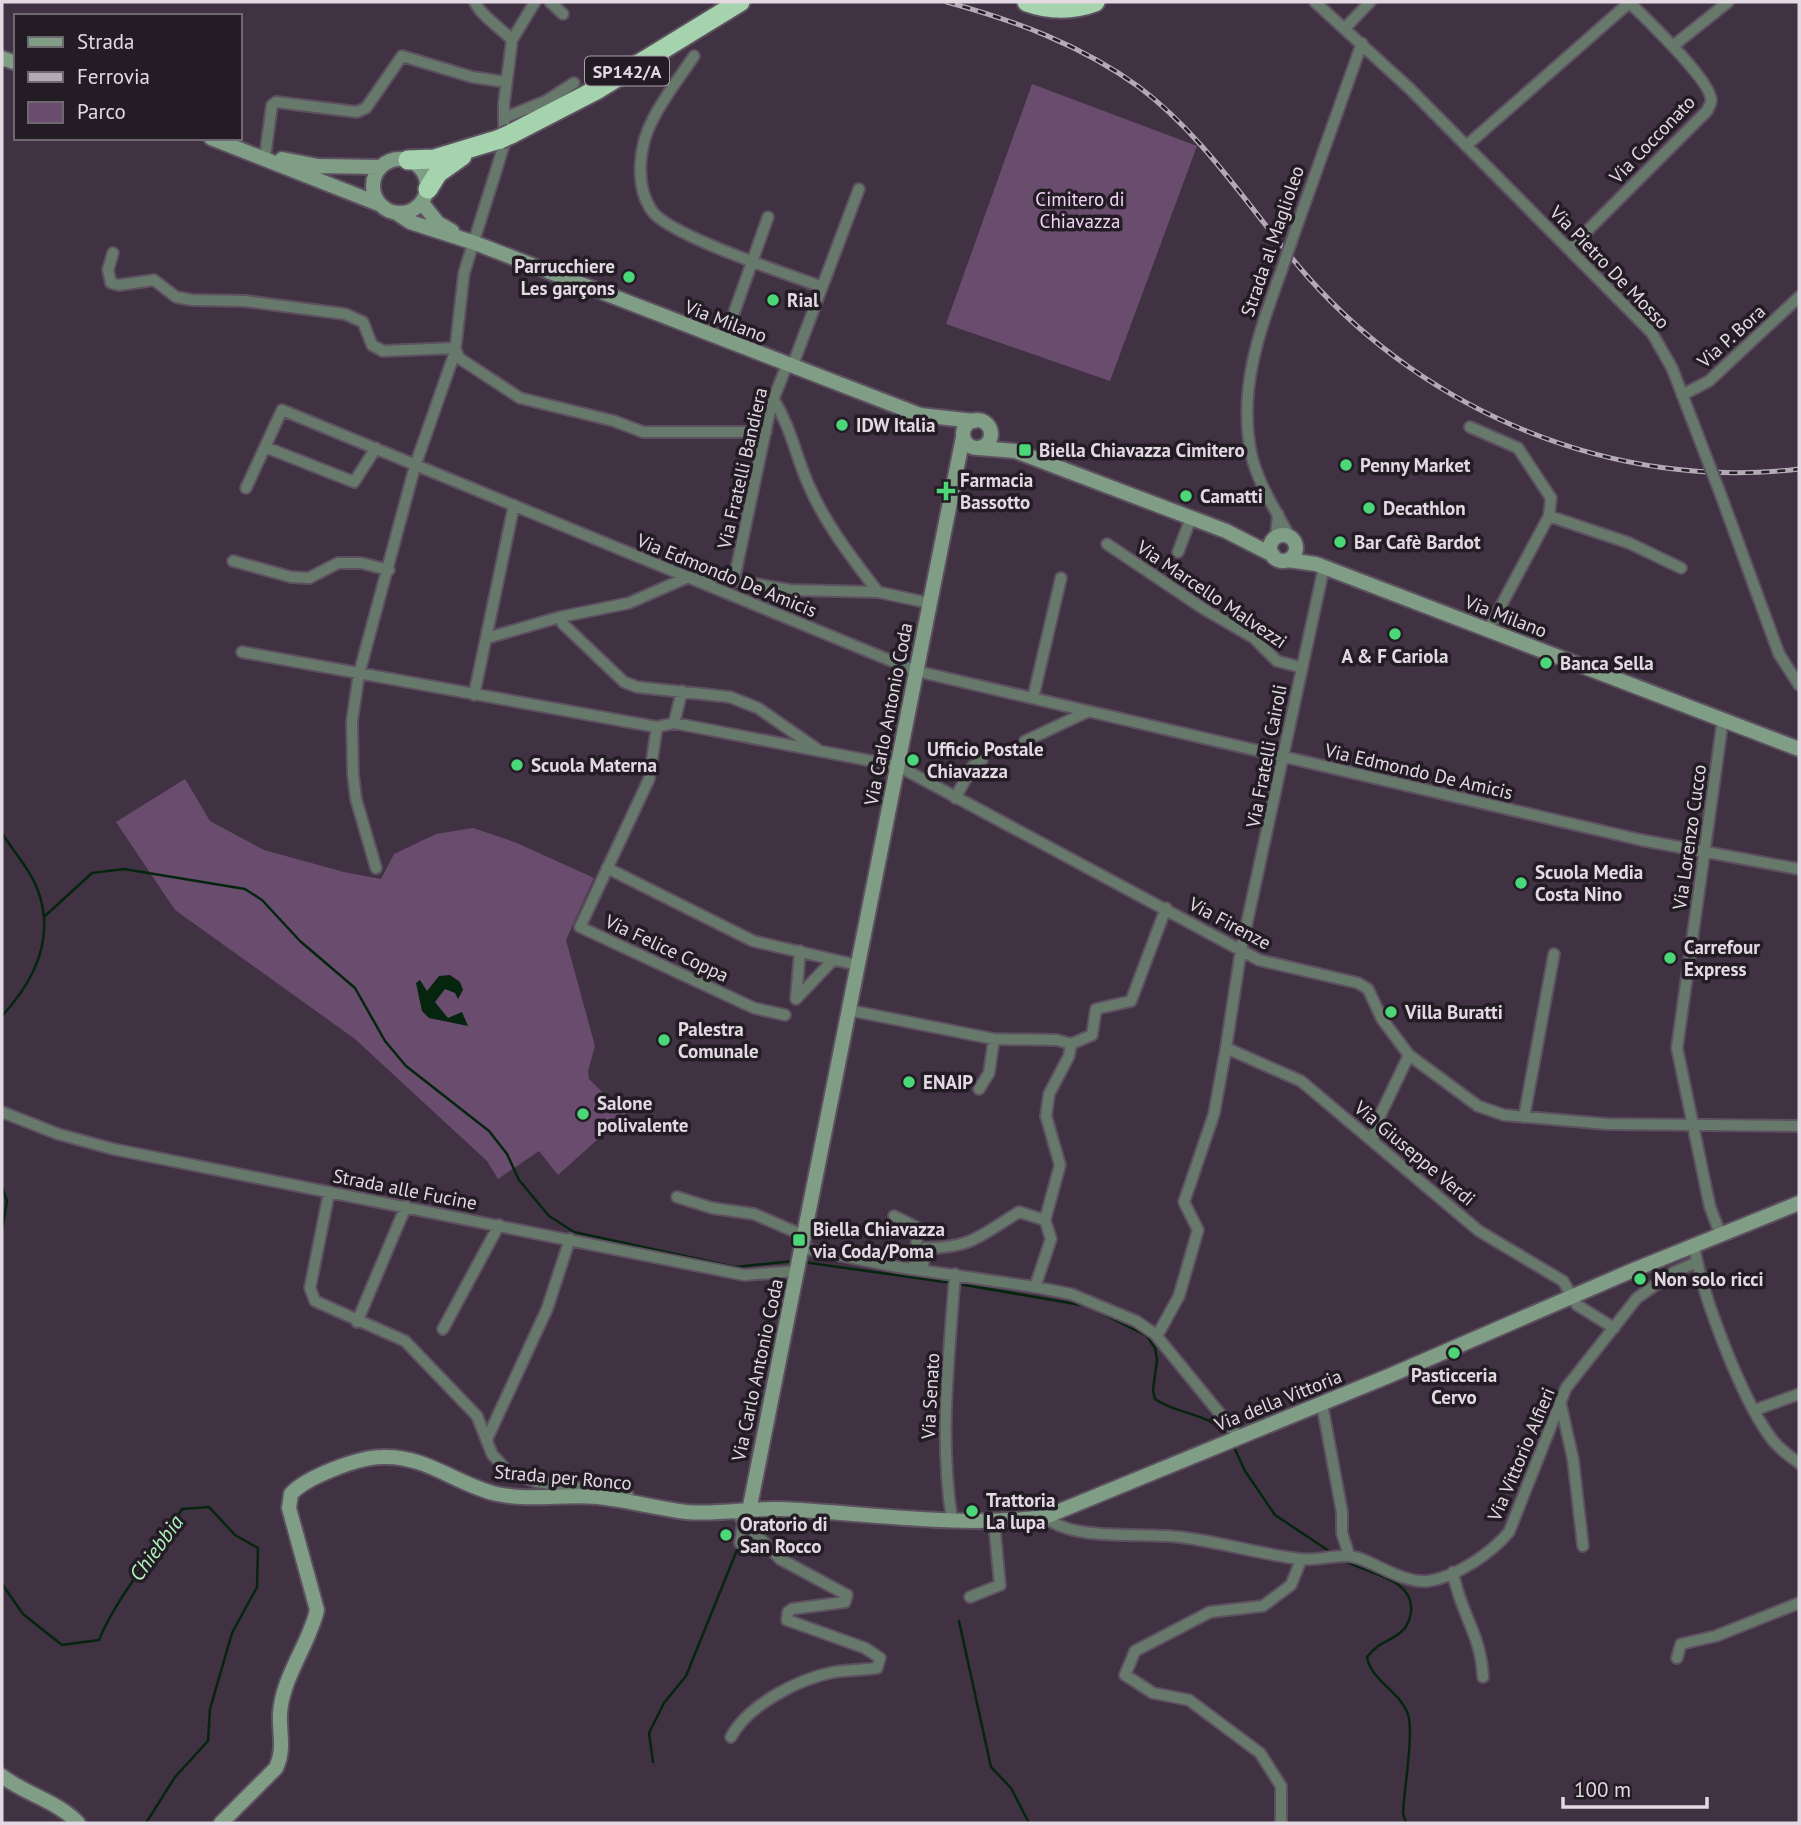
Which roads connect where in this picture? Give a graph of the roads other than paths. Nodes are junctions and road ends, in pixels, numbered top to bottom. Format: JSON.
{"nodes":[{"id":1,"x":475,"y":2,"type":"edge"},
{"id":2,"x":535,"y":2,"type":"edge"},
{"id":3,"x":550,"y":2,"type":"edge"},
{"id":4,"x":740,"y":2,"type":"edge"},
{"id":5,"x":1027,"y":2,"type":"edge"},
{"id":6,"x":1095,"y":2,"type":"edge"},
{"id":7,"x":1315,"y":2,"type":"edge"},
{"id":8,"x":1370,"y":2,"type":"edge"},
{"id":9,"x":1630,"y":2,"type":"edge"},
{"id":10,"x":1728,"y":2,"type":"edge"},
{"id":11,"x":563,"y":14,"type":"dead end"},
{"id":12,"x":1345,"y":28,"type":"junction"},
{"id":13,"x":513,"y":40,"type":"junction"},
{"id":14,"x":1362,"y":43,"type":"junction"},
{"id":15,"x":1673,"y":46,"type":"junction"},
{"id":16,"x":694,"y":56,"type":"dead end"},
{"id":17,"x":506,"y":82,"type":"junction"},
{"id":18,"x":574,"y":83,"type":"dead end"},
{"id":19,"x":505,"y":130,"type":"junction"},
{"id":20,"x":216,"y":140,"type":"edge"},
{"id":21,"x":1466,"y":146,"type":"junction"},
{"id":22,"x":471,"y":150,"type":"junction"},
{"id":23,"x":246,"y":152,"type":"junction"},
{"id":24,"x":265,"y":156,"type":"junction"},
{"id":25,"x":408,"y":160,"type":"junction"},
{"id":26,"x":380,"y":167,"type":"junction"},
{"id":27,"x":859,"y":188,"type":"dead end"},
{"id":28,"x":425,"y":196,"type":"junction"},
{"id":29,"x":379,"y":204,"type":"junction"},
{"id":30,"x":398,"y":214,"type":"junction"},
{"id":31,"x":768,"y":217,"type":"dead end"},
{"id":32,"x":472,"y":242,"type":"junction"},
{"id":33,"x":1569,"y":249,"type":"junction"},
{"id":34,"x":113,"y":253,"type":"dead end"},
{"id":35,"x":753,"y":260,"type":"junction"},
{"id":36,"x":822,"y":287,"type":"junction"},
{"id":37,"x":1799,"y":297,"type":"edge"},
{"id":38,"x":724,"y":341,"type":"junction"},
{"id":39,"x":455,"y":348,"type":"junction"},
{"id":40,"x":790,"y":366,"type":"junction"},
{"id":41,"x":1682,"y":395,"type":"junction"},
{"id":42,"x":774,"y":400,"type":"junction"},
{"id":43,"x":1470,"y":427,"type":"dead end"},
{"id":44,"x":967,"y":430,"type":"junction"},
{"id":45,"x":766,"y":432,"type":"junction"},
{"id":46,"x":991,"y":432,"type":"junction"},
{"id":47,"x":265,"y":447,"type":"junction"},
{"id":48,"x":376,"y":448,"type":"junction"},
{"id":49,"x":977,"y":448,"type":"junction"},
{"id":50,"x":1010,"y":450,"type":"junction"},
{"id":51,"x":415,"y":466,"type":"junction"},
{"id":52,"x":957,"y":470,"type":"junction"},
{"id":53,"x":246,"y":488,"type":"dead end"},
{"id":54,"x":514,"y":505,"type":"junction"},
{"id":55,"x":1549,"y":516,"type":"junction"},
{"id":56,"x":1191,"y":518,"type":"junction"},
{"id":57,"x":1107,"y":544,"type":"dead end"},
{"id":58,"x":1283,"y":546,"type":"junction"},
{"id":59,"x":1178,"y":552,"type":"dead end"},
{"id":60,"x":233,"y":561,"type":"dead end"},
{"id":61,"x":1320,"y":566,"type":"junction"},
{"id":62,"x":1681,"y":568,"type":"dead end"},
{"id":63,"x":389,"y":570,"type":"junction"},
{"id":64,"x":686,"y":578,"type":"junction"},
{"id":65,"x":1061,"y":578,"type":"dead end"},
{"id":66,"x":734,"y":580,"type":"junction"},
{"id":67,"x":878,"y":592,"type":"junction"},
{"id":68,"x":929,"y":603,"type":"junction"},
{"id":69,"x":560,"y":617,"type":"junction"},
{"id":70,"x":1488,"y":630,"type":"junction"},
{"id":71,"x":487,"y":638,"type":"junction"},
{"id":72,"x":242,"y":652,"type":"dead end"},
{"id":73,"x":1300,"y":667,"type":"junction"},
{"id":74,"x":916,"y":671,"type":"junction"},
{"id":75,"x":359,"y":674,"type":"junction"},
{"id":76,"x":1799,"y":685,"type":"edge"},
{"id":77,"x":682,"y":691,"type":"junction"},
{"id":78,"x":474,"y":695,"type":"junction"},
{"id":79,"x":1033,"y":698,"type":"junction"},
{"id":80,"x":1087,"y":712,"type":"junction"},
{"id":81,"x":1723,"y":719,"type":"junction"},
{"id":82,"x":674,"y":723,"type":"junction"},
{"id":83,"x":657,"y":727,"type":"junction"},
{"id":84,"x":1025,"y":741,"type":"dead end"},
{"id":85,"x":1799,"y":749,"type":"edge"},
{"id":86,"x":822,"y":751,"type":"junction"},
{"id":87,"x":1284,"y":758,"type":"junction"},
{"id":88,"x":982,"y":760,"type":"dead end"},
{"id":89,"x":898,"y":766,"type":"junction"},
{"id":90,"x":955,"y":798,"type":"junction"},
{"id":91,"x":1703,"y":852,"type":"junction"},
{"id":92,"x":376,"y":868,"type":"dead end"},
{"id":93,"x":607,"y":868,"type":"junction"},
{"id":94,"x":1799,"y":869,"type":"edge"},
{"id":95,"x":1167,"y":908,"type":"junction"},
{"id":96,"x":1241,"y":950,"type":"junction"},
{"id":97,"x":800,"y":951,"type":"junction"},
{"id":98,"x":1554,"y":954,"type":"dead end"},
{"id":99,"x":834,"y":960,"type":"junction"},
{"id":100,"x":857,"y":965,"type":"junction"},
{"id":101,"x":848,"y":1010,"type":"junction"},
{"id":102,"x":785,"y":1015,"type":"dead end"},
{"id":103,"x":993,"y":1039,"type":"junction"},
{"id":104,"x":1071,"y":1044,"type":"junction"},
{"id":105,"x":1226,"y":1048,"type":"junction"},
{"id":106,"x":1409,"y":1055,"type":"junction"},
{"id":107,"x":979,"y":1089,"type":"dead end"},
{"id":108,"x":6,"y":1112,"type":"edge"},
{"id":109,"x":1524,"y":1117,"type":"junction"},
{"id":110,"x":1691,"y":1125,"type":"junction"},
{"id":111,"x":1799,"y":1126,"type":"edge"},
{"id":112,"x":1373,"y":1140,"type":"junction"},
{"id":113,"x":329,"y":1193,"type":"junction"},
{"id":114,"x":677,"y":1197,"type":"dead end"},
{"id":115,"x":1799,"y":1203,"type":"edge"},
{"id":116,"x":405,"y":1206,"type":"junction"},
{"id":117,"x":894,"y":1216,"type":"dead end"},
{"id":118,"x":1045,"y":1220,"type":"junction"},
{"id":119,"x":499,"y":1225,"type":"junction"},
{"id":120,"x":1721,"y":1236,"type":"junction"},
{"id":121,"x":570,"y":1239,"type":"junction"},
{"id":122,"x":803,"y":1242,"type":"junction"},
{"id":123,"x":1694,"y":1246,"type":"junction"},
{"id":124,"x":1697,"y":1262,"type":"junction"},
{"id":125,"x":918,"y":1270,"type":"junction"},
{"id":126,"x":797,"y":1271,"type":"junction"},
{"id":127,"x":955,"y":1274,"type":"junction"},
{"id":128,"x":1035,"y":1286,"type":"junction"},
{"id":129,"x":1572,"y":1297,"type":"junction"},
{"id":130,"x":357,"y":1322,"type":"junction"},
{"id":131,"x":1614,"y":1328,"type":"junction"},
{"id":132,"x":443,"y":1329,"type":"dead end"},
{"id":133,"x":1157,"y":1336,"type":"junction"},
{"id":134,"x":1799,"y":1394,"type":"edge"},
{"id":135,"x":1560,"y":1401,"type":"junction"},
{"id":136,"x":1322,"y":1404,"type":"junction"},
{"id":137,"x":1755,"y":1410,"type":"junction"},
{"id":138,"x":486,"y":1439,"type":"junction"},
{"id":139,"x":1231,"y":1440,"type":"junction"},
{"id":140,"x":1799,"y":1463,"type":"edge"},
{"id":141,"x":666,"y":1507,"type":"junction"},
{"id":142,"x":742,"y":1515,"type":"junction"},
{"id":143,"x":1045,"y":1517,"type":"junction"},
{"id":144,"x":952,"y":1520,"type":"junction"},
{"id":145,"x":994,"y":1522,"type":"junction"},
{"id":146,"x":740,"y":1543,"type":"dead end"},
{"id":147,"x":1583,"y":1546,"type":"dead end"},
{"id":148,"x":1349,"y":1555,"type":"junction"},
{"id":149,"x":1301,"y":1560,"type":"junction"},
{"id":150,"x":1453,"y":1572,"type":"junction"},
{"id":151,"x":970,"y":1597,"type":"dead end"},
{"id":152,"x":1799,"y":1603,"type":"edge"},
{"id":153,"x":1677,"y":1658,"type":"dead end"},
{"id":154,"x":1482,"y":1677,"type":"dead end"},
{"id":155,"x":731,"y":1737,"type":"dead end"},
{"id":156,"x":2,"y":1776,"type":"edge"},
{"id":157,"x":78,"y":1823,"type":"edge"},
{"id":158,"x":221,"y":1823,"type":"edge"},
{"id":159,"x":1281,"y":1823,"type":"edge"}],
"edges":[{"from":1,"to":13,"type":"street"},
{"from":2,"to":13,"type":"street"},
{"from":3,"to":11,"type":"street"},
{"from":4,"to":19,"type":"highway","number":"SP142/A"},
{"from":5,"to":6,"type":"highway"},
{"from":7,"to":12,"type":"street"},
{"from":8,"to":12,"type":"street"},
{"from":9,"to":15,"type":"street","name":"Via Cocconato"},
{"from":9,"to":21,"type":"street"},
{"from":10,"to":15,"type":"street"},
{"from":12,"to":14,"type":"street"},
{"from":13,"to":17,"type":"street"},
{"from":14,"to":21,"type":"street","name":"Via Pietro De Mosso"},
{"from":14,"to":58,"type":"street","name":"Strada al Maglioleo","bridge":true},
{"from":15,"to":33,"type":"street","name":"Via Cocconato"},
{"from":16,"to":35,"type":"street"},
{"from":17,"to":19,"type":"street"},
{"from":17,"to":24,"type":"street"},
{"from":18,"to":19,"type":"street"},
{"from":19,"to":22,"type":"highway","number":"SP142/A"},
{"from":19,"to":32,"type":"street"},
{"from":20,"to":23,"type":"street"},
{"from":21,"to":33,"type":"street","name":"Via Pietro De Mosso"},
{"from":22,"to":25,"type":"highway","number":"SP142/A"},
{"from":22,"to":28,"type":"highway","number":"SP142/A"},
{"from":23,"to":24,"type":"street"},
{"from":23,"to":29,"type":"street"},
{"from":24,"to":26,"type":"street"},
{"from":25,"to":26,"type":"street"},
{"from":25,"to":28,"type":"street"},
{"from":26,"to":29,"type":"street"},
{"from":27,"to":36,"type":"street","name":"Via Fratelli Bandiera"},
{"from":28,"to":30,"type":"street"},
{"from":28,"to":32,"type":"street","name":"Via Milano"},
{"from":29,"to":30,"type":"street"},
{"from":30,"to":32,"type":"street","name":"Via Milano"},
{"from":31,"to":35,"type":"street"},
{"from":32,"to":38,"type":"street","name":"Via Milano"},
{"from":32,"to":39,"type":"street"},
{"from":33,"to":41,"type":"street","name":"Via Pietro De Mosso"},
{"from":34,"to":39,"type":"street"},
{"from":35,"to":36,"type":"street"},
{"from":35,"to":38,"type":"street"},
{"from":36,"to":40,"type":"street","name":"Via Fratelli Bandiera"},
{"from":37,"to":41,"type":"street","name":"Via P. Bora"},
{"from":38,"to":40,"type":"street","name":"Via Milano"},
{"from":39,"to":45,"type":"street"},
{"from":39,"to":51,"type":"street"},
{"from":40,"to":42,"type":"street","name":"Via Fratelli Bandiera"},
{"from":40,"to":44,"type":"street","name":"Via Milano"},
{"from":41,"to":76,"type":"street","name":"Via Pietro De Mosso","bridge":true},
{"from":42,"to":45,"type":"street","name":"Via Fratelli Bandiera"},
{"from":42,"to":67,"type":"street"},
{"from":43,"to":55,"type":"street"},
{"from":44,"to":46,"type":"street","name":"Via Milano"},
{"from":44,"to":49,"type":"street"},
{"from":44,"to":52,"type":"street","name":"Via Carlo Antonio Coda"},
{"from":45,"to":66,"type":"street","name":"Via Fratelli Bandiera"},
{"from":46,"to":49,"type":"street"},
{"from":46,"to":50,"type":"street","name":"Via Milano"},
{"from":47,"to":48,"type":"street"},
{"from":47,"to":48,"type":"street","name":"Via Edmondo De Amicis"},
{"from":47,"to":53,"type":"street"},
{"from":48,"to":51,"type":"street","name":"Via Edmondo De Amicis"},
{"from":49,"to":50,"type":"street","name":"Via Milano"},
{"from":49,"to":52,"type":"street","name":"Via Carlo Antonio Coda"},
{"from":50,"to":56,"type":"street","name":"Via Milano"},
{"from":51,"to":54,"type":"street","name":"Via Edmondo De Amicis"},
{"from":51,"to":63,"type":"street"},
{"from":52,"to":68,"type":"street","name":"Via Carlo Antonio Coda"},
{"from":54,"to":64,"type":"street","name":"Via Edmondo De Amicis"},
{"from":54,"to":71,"type":"street"},
{"from":55,"to":62,"type":"street"},
{"from":55,"to":70,"type":"street"},
{"from":56,"to":58,"type":"street","name":"Via Milano"},
{"from":56,"to":59,"type":"street"},
{"from":57,"to":73,"type":"street","name":"Via Marcello Malvezzi"},
{"from":58,"to":61,"type":"street","name":"Via Milano"},
{"from":60,"to":63,"type":"street"},
{"from":61,"to":70,"type":"street","name":"Via Milano"},
{"from":61,"to":73,"type":"street","name":"Via Fratelli Cairoli"},
{"from":63,"to":75,"type":"street"},
{"from":64,"to":66,"type":"street"},
{"from":64,"to":69,"type":"street"},
{"from":64,"to":74,"type":"street","name":"Via Edmondo De Amicis"},
{"from":65,"to":79,"type":"street"},
{"from":66,"to":67,"type":"street"},
{"from":67,"to":68,"type":"street"},
{"from":68,"to":74,"type":"street","name":"Via Carlo Antonio Coda"},
{"from":69,"to":71,"type":"street"},
{"from":69,"to":77,"type":"street"},
{"from":70,"to":81,"type":"street","name":"Via Milano"},
{"from":71,"to":78,"type":"street"},
{"from":72,"to":75,"type":"street"},
{"from":73,"to":87,"type":"street","name":"Via Fratelli Cairoli"},
{"from":74,"to":79,"type":"street","name":"Via Edmondo De Amicis"},
{"from":74,"to":89,"type":"street","name":"Via Carlo Antonio Coda"},
{"from":75,"to":78,"type":"street"},
{"from":75,"to":92,"type":"street"},
{"from":77,"to":82,"type":"street"},
{"from":77,"to":86,"type":"street"},
{"from":78,"to":83,"type":"street"},
{"from":79,"to":80,"type":"street","name":"Via Edmondo De Amicis"},
{"from":80,"to":84,"type":"street"},
{"from":80,"to":87,"type":"street","name":"Via Edmondo De Amicis"},
{"from":81,"to":85,"type":"street","name":"Via Milano"},
{"from":81,"to":91,"type":"street","name":"Via Lorenzo Cucco"},
{"from":82,"to":83,"type":"street"},
{"from":82,"to":86,"type":"street"},
{"from":83,"to":93,"type":"street","name":"Via Felice Coppa"},
{"from":86,"to":89,"type":"street"},
{"from":87,"to":91,"type":"street","name":"Via Edmondo De Amicis"},
{"from":87,"to":96,"type":"street","name":"Via Fratelli Cairoli"},
{"from":88,"to":90,"type":"street"},
{"from":89,"to":90,"type":"street","name":"Via Firenze"},
{"from":89,"to":100,"type":"street","name":"Via Carlo Antonio Coda"},
{"from":90,"to":95,"type":"street","name":"Via Firenze"},
{"from":91,"to":94,"type":"street","name":"Via Edmondo De Amicis"},
{"from":91,"to":110,"type":"street","name":"Via Lorenzo Cucco"},
{"from":93,"to":97,"type":"street"},
{"from":93,"to":102,"type":"street","name":"Via Felice Coppa"},
{"from":95,"to":96,"type":"street","name":"Via Firenze"},
{"from":95,"to":104,"type":"street"},
{"from":96,"to":105,"type":"street"},
{"from":96,"to":106,"type":"street","name":"Via Firenze"},
{"from":97,"to":99,"type":"street"},
{"from":97,"to":99,"type":"street"},
{"from":98,"to":109,"type":"street"},
{"from":99,"to":100,"type":"street"},
{"from":100,"to":101,"type":"street","name":"Via Carlo Antonio Coda"},
{"from":101,"to":103,"type":"street"},
{"from":101,"to":122,"type":"street","name":"Via Carlo Antonio Coda"},
{"from":103,"to":104,"type":"street"},
{"from":103,"to":107,"type":"street"},
{"from":104,"to":118,"type":"street"},
{"from":105,"to":112,"type":"street","name":"Via Giuseppe Verdi"},
{"from":105,"to":133,"type":"street"},
{"from":106,"to":109,"type":"street","name":"Via Firenze"},
{"from":106,"to":112,"type":"street"},
{"from":108,"to":113,"type":"street","name":"Strada alle Fucine"},
{"from":109,"to":110,"type":"street","name":"Via Firenze"},
{"from":110,"to":111,"type":"street","name":"Via Firenze"},
{"from":110,"to":120,"type":"street","name":"Via Lorenzo Cucco"},
{"from":112,"to":129,"type":"street","name":"Via Giuseppe Verdi"},
{"from":113,"to":116,"type":"street","name":"Strada alle Fucine"},
{"from":113,"to":130,"type":"street"},
{"from":114,"to":122,"type":"street"},
{"from":115,"to":120,"type":"street","name":"Via della Vittoria"},
{"from":116,"to":119,"type":"street","name":"Strada alle Fucine"},
{"from":116,"to":130,"type":"street"},
{"from":117,"to":125,"type":"street"},
{"from":118,"to":125,"type":"street"},
{"from":118,"to":128,"type":"street"},
{"from":119,"to":121,"type":"street","name":"Strada alle Fucine"},
{"from":119,"to":132,"type":"street"},
{"from":120,"to":123,"type":"street","name":"Via della Vittoria"},
{"from":121,"to":126,"type":"street","name":"Strada alle Fucine"},
{"from":121,"to":138,"type":"street"},
{"from":122,"to":125,"type":"street"},
{"from":122,"to":126,"type":"street","name":"Via Carlo Antonio Coda"},
{"from":123,"to":124,"type":"street"},
{"from":123,"to":129,"type":"street","name":"Via della Vittoria"},
{"from":124,"to":131,"type":"street","name":"Via Vittorio Alfieri"},
{"from":124,"to":137,"type":"street"},
{"from":125,"to":127,"type":"street"},
{"from":126,"to":142,"type":"street","name":"Via Carlo Antonio Coda"},
{"from":127,"to":128,"type":"street"},
{"from":127,"to":144,"type":"street","name":"Via Senato"},
{"from":128,"to":133,"type":"street"},
{"from":129,"to":131,"type":"street","name":"Via Giuseppe Verdi"},
{"from":129,"to":136,"type":"street","name":"Via della Vittoria"},
{"from":130,"to":138,"type":"street"},
{"from":131,"to":135,"type":"street","name":"Via Vittorio Alfieri"},
{"from":133,"to":139,"type":"street"},
{"from":134,"to":137,"type":"street"},
{"from":135,"to":147,"type":"street"},
{"from":135,"to":150,"type":"street","name":"Via Vittorio Alfieri"},
{"from":136,"to":139,"type":"street","name":"Via della Vittoria"},
{"from":136,"to":148,"type":"street"},
{"from":137,"to":140,"type":"street"},
{"from":138,"to":141,"type":"street"},
{"from":139,"to":143,"type":"street","name":"Via della Vittoria"},
{"from":141,"to":142,"type":"street","name":"Strada per Ronco"},
{"from":141,"to":158,"type":"street","name":"Strada per Ronco"},
{"from":142,"to":144,"type":"street","name":"Via della Vittoria"},
{"from":142,"to":146,"type":"street"},
{"from":142,"to":155,"type":"street"},
{"from":143,"to":145,"type":"street","name":"Via della Vittoria"},
{"from":143,"to":149,"type":"street"},
{"from":144,"to":145,"type":"street","name":"Via della Vittoria"},
{"from":145,"to":151,"type":"street"},
{"from":148,"to":149,"type":"street"},
{"from":148,"to":150,"type":"street","name":"Via Vittorio Alfieri"},
{"from":149,"to":159,"type":"street"},
{"from":150,"to":154,"type":"street"},
{"from":152,"to":153,"type":"street"},
{"from":156,"to":157,"type":"street"}]}
